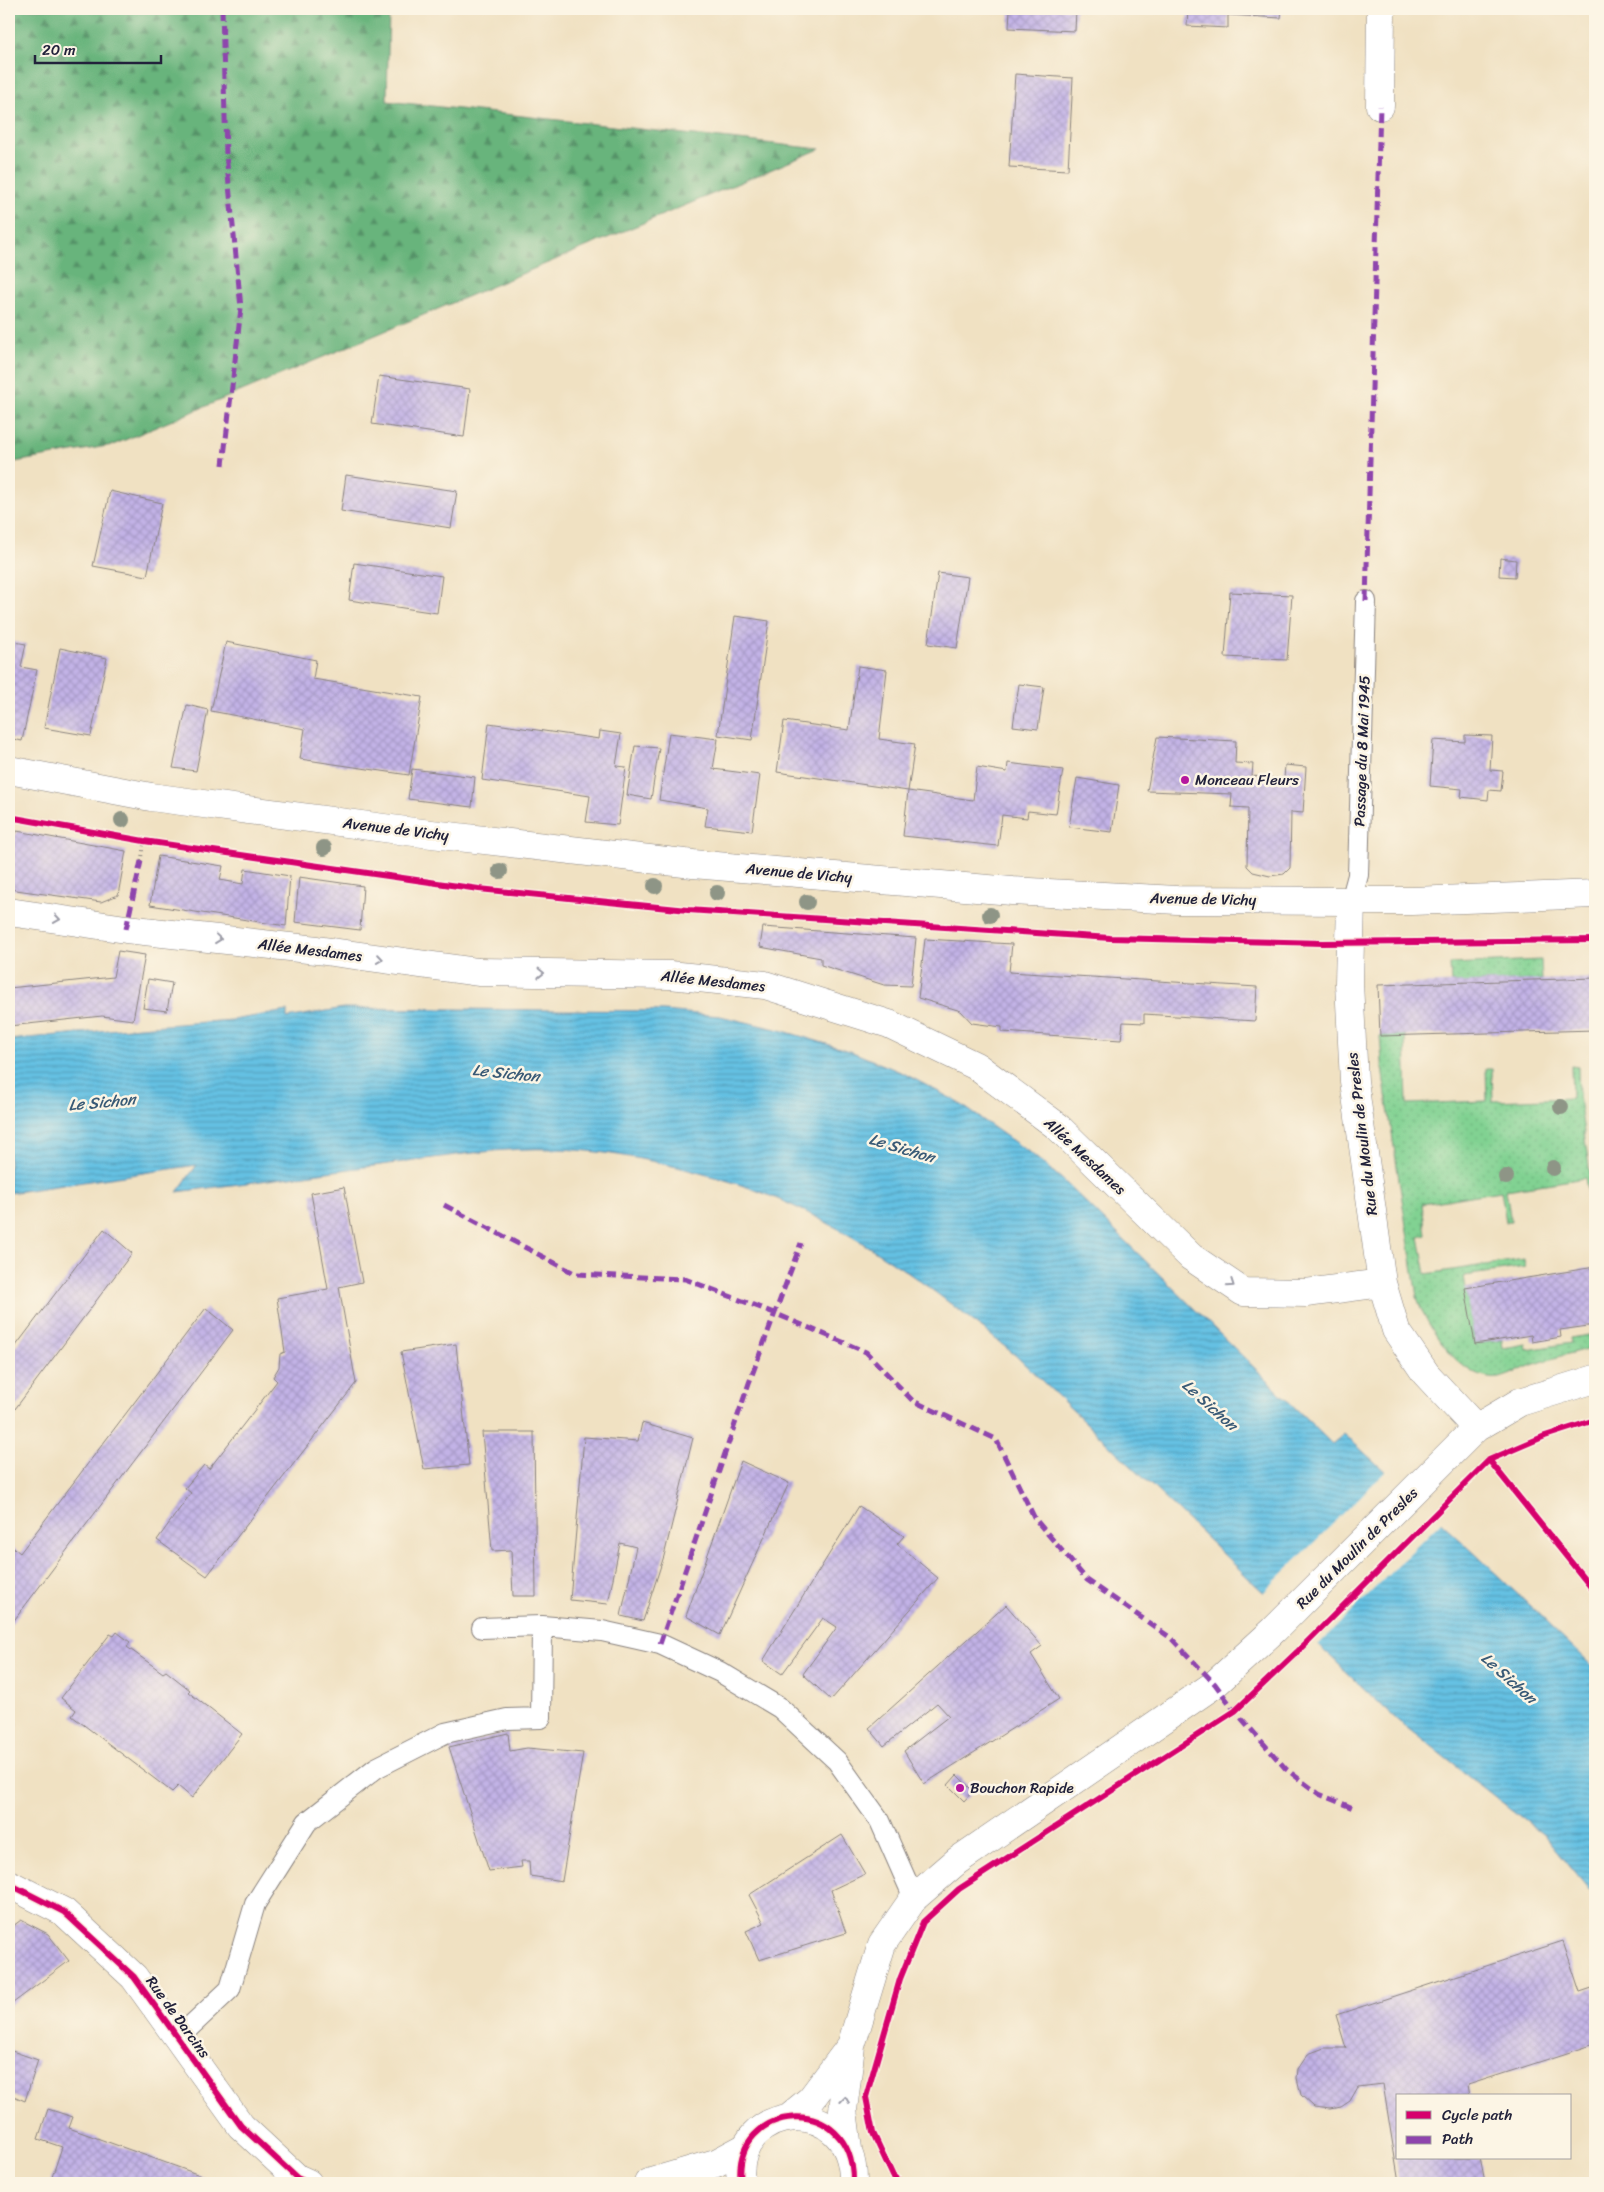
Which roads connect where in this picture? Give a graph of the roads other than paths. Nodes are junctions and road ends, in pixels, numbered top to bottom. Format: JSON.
{"nodes":[{"id":1,"x":1382,"y":9,"type":"edge"},
{"id":2,"x":1380,"y":106,"type":"dead end"},
{"id":3,"x":1366,"y":601,"type":"dead end"},
{"id":4,"x":9,"y":770,"type":"edge"},
{"id":5,"x":1595,"y":894,"type":"edge"},
{"id":6,"x":1351,"y":901,"type":"junction"},
{"id":7,"x":9,"y":912,"type":"edge"},
{"id":8,"x":1382,"y":1283,"type":"junction"},
{"id":9,"x":1595,"y":1379,"type":"edge"},
{"id":10,"x":1476,"y":1428,"type":"junction"},
{"id":11,"x":542,"y":1626,"type":"junction"},
{"id":12,"x":482,"y":1628,"type":"dead end"},
{"id":13,"x":9,"y":1884,"type":"edge"},
{"id":14,"x":914,"y":1898,"type":"junction"},
{"id":15,"x":178,"y":2038,"type":"junction"},
{"id":16,"x":851,"y":2046,"type":"junction"},
{"id":17,"x":789,"y":2117,"type":"junction"},
{"id":18,"x":746,"y":2147,"type":"junction"},
{"id":19,"x":855,"y":2170,"type":"edge"},
{"id":20,"x":299,"y":2182,"type":"edge"},
{"id":21,"x":648,"y":2183,"type":"edge"},
{"id":22,"x":654,"y":2183,"type":"edge"},
{"id":23,"x":740,"y":2183,"type":"edge"}],
"edges":[{"from":1,"to":2,"type":"street"},
{"from":3,"to":6,"type":"lane","name":"Passage du 8 Mai 1945"},
{"from":4,"to":6,"type":"street","name":"Avenue de Vichy"},
{"from":5,"to":6,"type":"street","name":"Avenue de Vichy"},
{"from":6,"to":8,"type":"street","name":"Rue du Moulin de Presles"},
{"from":7,"to":8,"type":"street","name":"Allée Mesdames","one_way":true},
{"from":8,"to":10,"type":"street","name":"Rue du Moulin de Presles"},
{"from":9,"to":10,"type":"street"},
{"from":10,"to":14,"type":"street","name":"Rue du Moulin de Presles"},
{"from":11,"to":12,"type":"lane"},
{"from":11,"to":14,"type":"lane"},
{"from":11,"to":15,"type":"lane"},
{"from":13,"to":15,"type":"street","name":"Rue de Darcins"},
{"from":14,"to":16,"type":"street","name":"Rue du Moulin de Presles"},
{"from":15,"to":20,"type":"street","name":"Rue de Darcins"},
{"from":16,"to":17,"type":"street","name":"Rue du Moulin de Presles"},
{"from":19,"to":16,"type":"street","name":"Rue du Moulin de Presles","one_way":true},
{"from":17,"to":18,"type":"street"},
{"from":17,"to":19,"type":"street"},
{"from":18,"to":22,"type":"street"},
{"from":18,"to":23,"type":"street"},
{"from":21,"to":22,"type":"street"}]}
